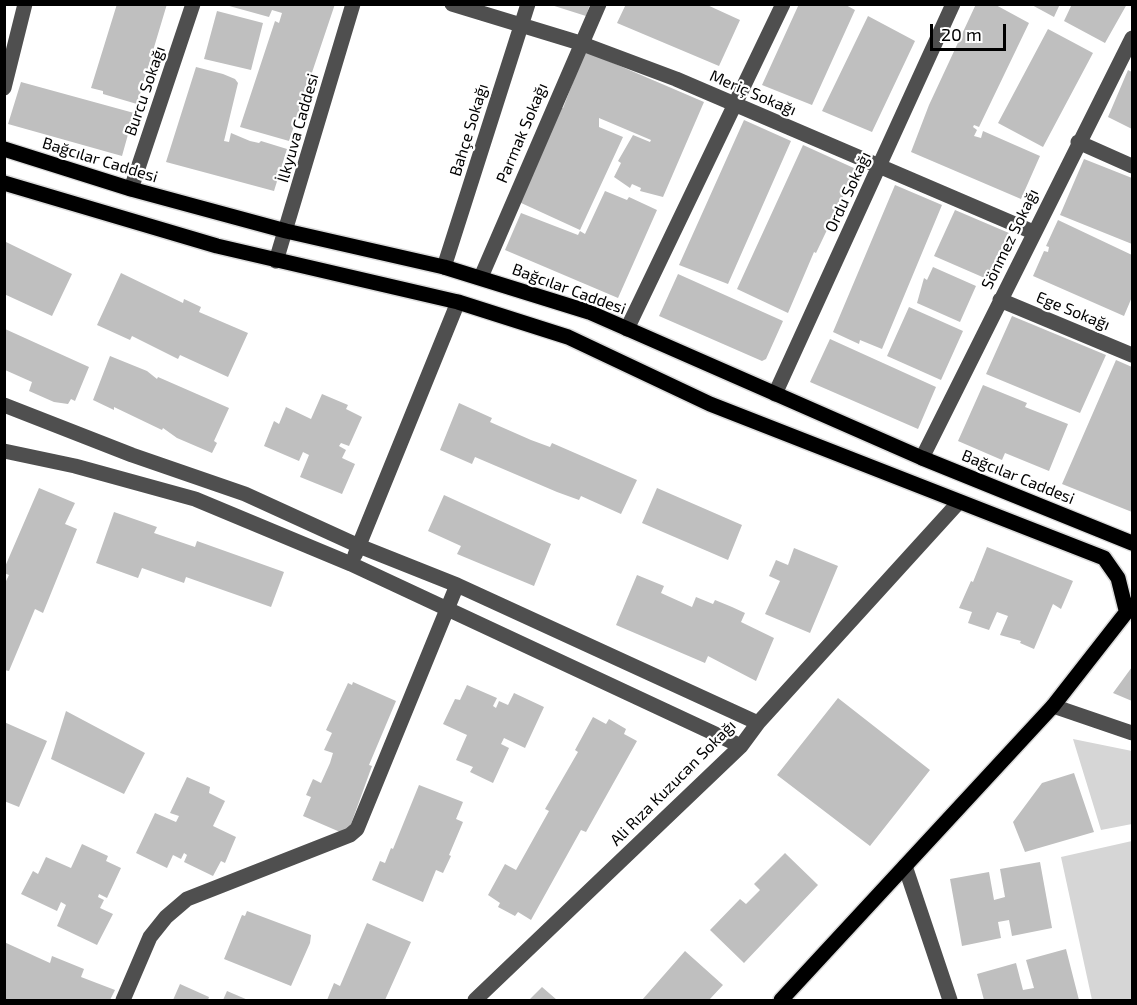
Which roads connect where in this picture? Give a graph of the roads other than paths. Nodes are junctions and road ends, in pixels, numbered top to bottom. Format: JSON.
{"nodes":[{"id":1,"x":25,"y":4,"type":"edge"},
{"id":2,"x":193,"y":4,"type":"edge"},
{"id":3,"x":353,"y":4,"type":"edge"},
{"id":4,"x":452,"y":4,"type":"edge"},
{"id":5,"x":528,"y":4,"type":"edge"},
{"id":6,"x":599,"y":4,"type":"edge"},
{"id":7,"x":783,"y":4,"type":"edge"},
{"id":8,"x":953,"y":4,"type":"edge"},
{"id":9,"x":522,"y":24,"type":"junction"},
{"id":10,"x":1132,"y":38,"type":"edge"},
{"id":11,"x":580,"y":43,"type":"junction"},
{"id":12,"x":4,"y":88,"type":"edge"},
{"id":13,"x":735,"y":105,"type":"junction"},
{"id":14,"x":1078,"y":142,"type":"junction"},
{"id":15,"x":4,"y":149,"type":"edge"},
{"id":16,"x":879,"y":166,"type":"junction"},
{"id":17,"x":1132,"y":166,"type":"edge"},
{"id":18,"x":4,"y":183,"type":"edge"},
{"id":19,"x":131,"y":189,"type":"junction"},
{"id":20,"x":286,"y":231,"type":"junction"},
{"id":21,"x":1033,"y":232,"type":"junction"},
{"id":22,"x":276,"y":261,"type":"junction"},
{"id":23,"x":444,"y":267,"type":"junction"},
{"id":24,"x":481,"y":277,"type":"junction"},
{"id":25,"x":1000,"y":300,"type":"junction"},
{"id":26,"x":458,"y":302,"type":"junction"},
{"id":27,"x":627,"y":329,"type":"junction"},
{"id":28,"x":1132,"y":355,"type":"edge"},
{"id":29,"x":776,"y":394,"type":"junction"},
{"id":30,"x":4,"y":405,"type":"edge"},
{"id":31,"x":4,"y":452,"type":"edge"},
{"id":32,"x":922,"y":458,"type":"junction"},
{"id":33,"x":959,"y":502,"type":"junction"},
{"id":34,"x":1132,"y":543,"type":"edge"},
{"id":35,"x":359,"y":546,"type":"junction"},
{"id":36,"x":351,"y":564,"type":"junction"},
{"id":37,"x":457,"y":585,"type":"junction"},
{"id":38,"x":1130,"y":608,"type":"edge"},
{"id":39,"x":446,"y":609,"type":"junction"},
{"id":40,"x":1053,"y":706,"type":"junction"},
{"id":41,"x":758,"y":723,"type":"junction"},
{"id":42,"x":1132,"y":733,"type":"edge"},
{"id":43,"x":741,"y":746,"type":"junction"},
{"id":44,"x":905,"y":866,"type":"junction"},
{"id":45,"x":123,"y":1000,"type":"edge"},
{"id":46,"x":475,"y":1000,"type":"edge"},
{"id":47,"x":781,"y":1000,"type":"edge"},
{"id":48,"x":950,"y":1000,"type":"edge"}],
"edges":[{"from":1,"to":12,"type":"street"},
{"from":2,"to":19,"type":"street","name":"Burcu Sokağı"},
{"from":3,"to":20,"type":"street","name":"İlkyuva Caddesi"},
{"from":4,"to":9,"type":"street","name":"Meriç Sokağı"},
{"from":5,"to":9,"type":"street","name":"Bahçe Sokağı"},
{"from":6,"to":11,"type":"street","name":"Parmak Sokağı"},
{"from":7,"to":13,"type":"street"},
{"from":8,"to":16,"type":"street","name":"Ordu Sokağı"},
{"from":9,"to":11,"type":"street","name":"Meriç Sokağı"},
{"from":9,"to":23,"type":"street","name":"Bahçe Sokağı"},
{"from":10,"to":14,"type":"street","name":"Sönmez Sokağı"},
{"from":11,"to":13,"type":"street","name":"Meriç Sokağı"},
{"from":11,"to":24,"type":"street","name":"Parmak Sokağı"},
{"from":13,"to":16,"type":"street","name":"Meriç Sokağı"},
{"from":13,"to":27,"type":"street"},
{"from":14,"to":17,"type":"street"},
{"from":14,"to":21,"type":"street","name":"Sönmez Sokağı"},
{"from":15,"to":19,"type":"main road","name":"Bağcılar Caddesi"},
{"from":16,"to":21,"type":"street","name":"Meriç Sokağı"},
{"from":16,"to":29,"type":"street","name":"Ordu Sokağı"},
{"from":18,"to":22,"type":"main road"},
{"from":19,"to":20,"type":"main road","name":"Bağcılar Caddesi"},
{"from":20,"to":22,"type":"street","name":"İlkyuva Caddesi"},
{"from":20,"to":23,"type":"main road","name":"Bağcılar Caddesi"},
{"from":21,"to":25,"type":"street","name":"Sönmez Sokağı"},
{"from":22,"to":26,"type":"main road"},
{"from":23,"to":24,"type":"main road","name":"Bağcılar Caddesi"},
{"from":24,"to":27,"type":"main road","name":"Bağcılar Caddesi"},
{"from":25,"to":28,"type":"street","name":"Ege Sokağı"},
{"from":25,"to":32,"type":"street","name":"Sönmez Sokağı"},
{"from":26,"to":33,"type":"main road"},
{"from":26,"to":35,"type":"street"},
{"from":27,"to":29,"type":"main road","name":"Bağcılar Caddesi"},
{"from":29,"to":32,"type":"main road","name":"Bağcılar Caddesi"},
{"from":30,"to":35,"type":"street"},
{"from":31,"to":36,"type":"street"},
{"from":32,"to":34,"type":"main road","name":"Bağcılar Caddesi"},
{"from":33,"to":38,"type":"main road"},
{"from":33,"to":41,"type":"street","name":"Ali Rıza Kuzucan Sokağı"},
{"from":35,"to":36,"type":"street"},
{"from":35,"to":37,"type":"street"},
{"from":36,"to":39,"type":"street"},
{"from":37,"to":39,"type":"street"},
{"from":37,"to":41,"type":"street"},
{"from":38,"to":40,"type":"main road"},
{"from":39,"to":43,"type":"street"},
{"from":39,"to":45,"type":"street"},
{"from":40,"to":42,"type":"street"},
{"from":40,"to":44,"type":"main road"},
{"from":41,"to":43,"type":"street","name":"Ali Rıza Kuzucan Sokağı"},
{"from":43,"to":46,"type":"street","name":"Ali Rıza Kuzucan Sokağı"},
{"from":44,"to":47,"type":"main road"},
{"from":44,"to":48,"type":"street"}]}
